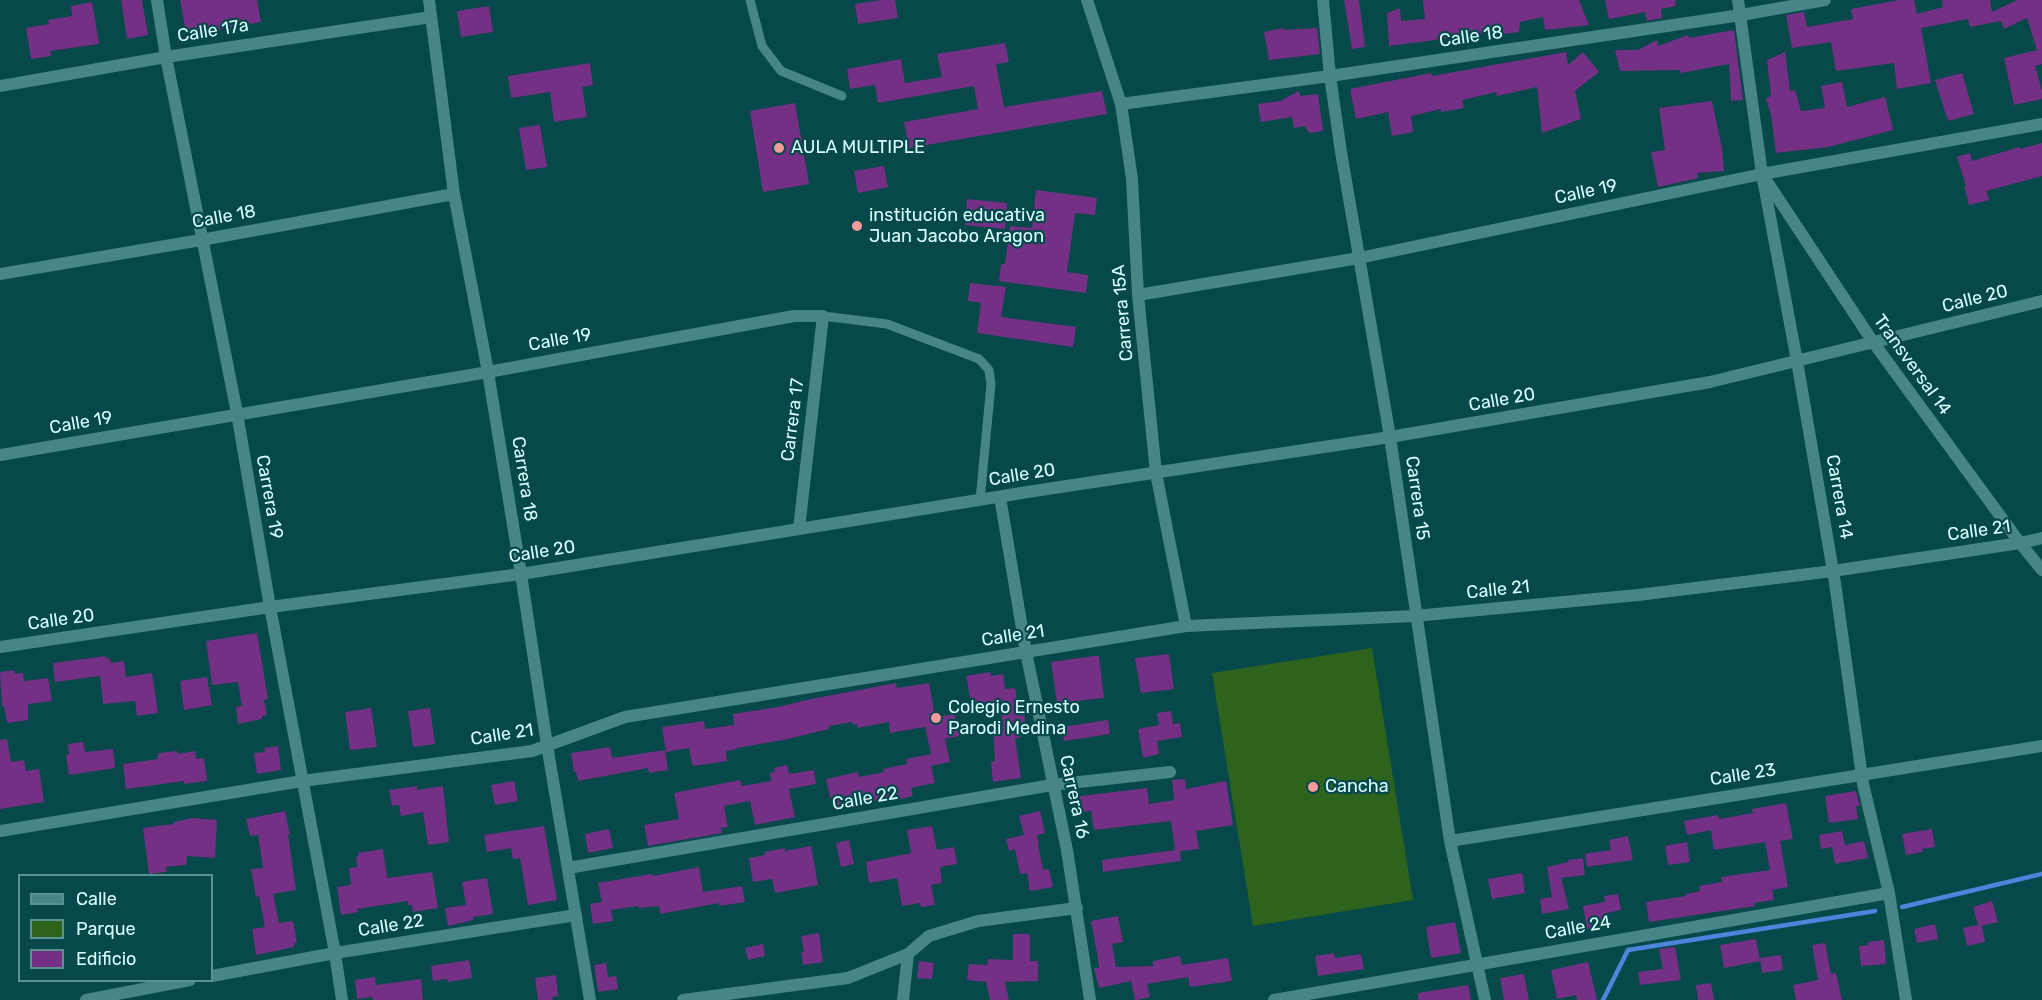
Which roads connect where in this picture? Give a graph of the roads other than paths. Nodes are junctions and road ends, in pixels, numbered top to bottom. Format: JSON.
{"nodes":[{"id":1,"x":157,"y":0,"type":"edge"},
{"id":2,"x":429,"y":0,"type":"edge"},
{"id":3,"x":750,"y":0,"type":"edge"},
{"id":4,"x":1087,"y":0,"type":"edge"},
{"id":5,"x":1323,"y":0,"type":"edge"},
{"id":6,"x":1738,"y":0,"type":"edge"},
{"id":7,"x":1825,"y":0,"type":"edge"},
{"id":8,"x":1741,"y":15,"type":"junction"},
{"id":9,"x":431,"y":16,"type":"junction"},
{"id":10,"x":166,"y":57,"type":"junction"},
{"id":11,"x":1330,"y":76,"type":"junction"},
{"id":12,"x":0,"y":86,"type":"edge"},
{"id":13,"x":842,"y":96,"type":"dead end"},
{"id":14,"x":1121,"y":104,"type":"junction"},
{"id":15,"x":2042,"y":124,"type":"edge"},
{"id":16,"x":1762,"y":174,"type":"junction"},
{"id":17,"x":454,"y":194,"type":"junction"},
{"id":18,"x":201,"y":240,"type":"junction"},
{"id":19,"x":1359,"y":258,"type":"junction"},
{"id":20,"x":0,"y":274,"type":"edge"},
{"id":21,"x":1138,"y":295,"type":"junction"},
{"id":22,"x":2042,"y":302,"type":"edge"},
{"id":23,"x":823,"y":316,"type":"junction"},
{"id":24,"x":1873,"y":342,"type":"junction"},
{"id":25,"x":1797,"y":361,"type":"junction"},
{"id":26,"x":488,"y":372,"type":"junction"},
{"id":27,"x":237,"y":413,"type":"junction"},
{"id":28,"x":1390,"y":437,"type":"junction"},
{"id":29,"x":0,"y":455,"type":"edge"},
{"id":30,"x":1156,"y":472,"type":"junction"},
{"id":31,"x":1000,"y":497,"type":"junction"},
{"id":32,"x":980,"y":500,"type":"junction"},
{"id":33,"x":799,"y":529,"type":"junction"},
{"id":34,"x":2042,"y":538,"type":"edge"},
{"id":35,"x":2020,"y":543,"type":"junction"},
{"id":36,"x":2042,"y":570,"type":"edge"},
{"id":37,"x":1833,"y":571,"type":"junction"},
{"id":38,"x":522,"y":574,"type":"junction"},
{"id":39,"x":270,"y":607,"type":"junction"},
{"id":40,"x":1415,"y":616,"type":"junction"},
{"id":41,"x":1186,"y":626,"type":"junction"},
{"id":42,"x":0,"y":647,"type":"edge"},
{"id":43,"x":1026,"y":652,"type":"junction"},
{"id":44,"x":547,"y":745,"type":"junction"},
{"id":45,"x":2042,"y":746,"type":"edge"},
{"id":46,"x":1170,"y":772,"type":"dead end"},
{"id":47,"x":1862,"y":774,"type":"junction"},
{"id":48,"x":302,"y":780,"type":"junction"},
{"id":49,"x":1052,"y":785,"type":"junction"},
{"id":50,"x":0,"y":831,"type":"edge"},
{"id":51,"x":1450,"y":841,"type":"junction"},
{"id":52,"x":568,"y":868,"type":"junction"},
{"id":53,"x":1889,"y":893,"type":"junction"},
{"id":54,"x":1077,"y":908,"type":"junction"},
{"id":55,"x":576,"y":915,"type":"junction"},
{"id":56,"x":335,"y":953,"type":"junction"},
{"id":57,"x":908,"y":954,"type":"junction"},
{"id":58,"x":1478,"y":963,"type":"junction"},
{"id":59,"x":213,"y":976,"type":"edge"},
{"id":60,"x":185,"y":982,"type":"edge"},
{"id":61,"x":86,"y":1000,"type":"edge"},
{"id":62,"x":342,"y":1000,"type":"edge"},
{"id":63,"x":590,"y":1000,"type":"edge"},
{"id":64,"x":683,"y":1000,"type":"edge"},
{"id":65,"x":903,"y":1000,"type":"edge"},
{"id":66,"x":1090,"y":1000,"type":"edge"},
{"id":67,"x":1274,"y":1000,"type":"edge"},
{"id":68,"x":1485,"y":1000,"type":"edge"},
{"id":69,"x":1906,"y":1000,"type":"edge"}],
"edges":[{"from":1,"to":10,"type":"street","name":"Carrera 19"},
{"from":2,"to":9,"type":"street","name":"Carrera 18"},
{"from":3,"to":13,"type":"lane"},
{"from":4,"to":14,"type":"street","name":"Carrera 15A"},
{"from":5,"to":11,"type":"street","name":"Carrera 15"},
{"from":6,"to":8,"type":"street","name":"Carrera 14"},
{"from":7,"to":8,"type":"street","name":"Calle 18"},
{"from":8,"to":11,"type":"street","name":"Calle 18"},
{"from":8,"to":16,"type":"street","name":"Carrera 14"},
{"from":9,"to":10,"type":"street","name":"Calle 17a"},
{"from":9,"to":17,"type":"street","name":"Carrera 18"},
{"from":10,"to":12,"type":"street","name":"Calle 17a"},
{"from":10,"to":18,"type":"street","name":"Carrera 19"},
{"from":11,"to":14,"type":"street","name":"Calle 18"},
{"from":11,"to":19,"type":"street","name":"Carrera 15"},
{"from":14,"to":21,"type":"street","name":"Carrera 15A"},
{"from":15,"to":16,"type":"street","name":"Calle 19"},
{"from":16,"to":19,"type":"street","name":"Calle 19"},
{"from":16,"to":24,"type":"street","name":"Transversal 14"},
{"from":16,"to":25,"type":"street","name":"Carrera 14"},
{"from":17,"to":18,"type":"street","name":"Calle 18"},
{"from":17,"to":26,"type":"street","name":"Carrera 18"},
{"from":18,"to":20,"type":"street","name":"Calle 18"},
{"from":18,"to":27,"type":"street","name":"Carrera 19"},
{"from":19,"to":21,"type":"street","name":"Calle 19"},
{"from":19,"to":28,"type":"street","name":"Carrera 15"},
{"from":21,"to":30,"type":"street","name":"Carrera 15A"},
{"from":22,"to":24,"type":"street","name":"Calle 20"},
{"from":23,"to":26,"type":"street","name":"Calle 19"},
{"from":23,"to":32,"type":"lane","name":"Calle 19"},
{"from":23,"to":33,"type":"street","name":"Carrera 17"},
{"from":24,"to":25,"type":"street","name":"Calle 20"},
{"from":24,"to":35,"type":"street","name":"Transversal 14"},
{"from":25,"to":28,"type":"street","name":"Calle 20"},
{"from":25,"to":37,"type":"street","name":"Carrera 14"},
{"from":26,"to":27,"type":"street","name":"Calle 19"},
{"from":26,"to":38,"type":"street","name":"Carrera 18"},
{"from":27,"to":29,"type":"street","name":"Calle 19"},
{"from":27,"to":39,"type":"street","name":"Carrera 19"},
{"from":28,"to":30,"type":"street","name":"Calle 20"},
{"from":28,"to":40,"type":"street","name":"Carrera 15"},
{"from":30,"to":31,"type":"street","name":"Calle 20"},
{"from":30,"to":41,"type":"street","name":"Carrera 15A"},
{"from":31,"to":32,"type":"street","name":"Calle 20"},
{"from":31,"to":43,"type":"street","name":"Carrera 16"},
{"from":32,"to":33,"type":"street","name":"Calle 20"},
{"from":33,"to":38,"type":"street","name":"Calle 20"},
{"from":34,"to":35,"type":"street","name":"Calle 21"},
{"from":35,"to":36,"type":"street","name":"Transversal 14"},
{"from":35,"to":37,"type":"street","name":"Calle 21"},
{"from":37,"to":40,"type":"street","name":"Calle 21"},
{"from":37,"to":47,"type":"street","name":"Carrera 14"},
{"from":38,"to":39,"type":"street","name":"Calle 20"},
{"from":38,"to":44,"type":"street","name":"Carrera 18"},
{"from":39,"to":42,"type":"street","name":"Calle 20"},
{"from":39,"to":48,"type":"street","name":"Carrera 19"},
{"from":40,"to":41,"type":"street","name":"Calle 21"},
{"from":40,"to":51,"type":"street","name":"Carrera 15"},
{"from":41,"to":43,"type":"street","name":"Calle 21"},
{"from":43,"to":44,"type":"street","name":"Calle 21"},
{"from":43,"to":49,"type":"street","name":"Carrera 16"},
{"from":44,"to":48,"type":"street","name":"Calle 21"},
{"from":44,"to":52,"type":"street","name":"Carrera 18"},
{"from":45,"to":47,"type":"street","name":"Calle 23"},
{"from":46,"to":49,"type":"street","name":"Calle 22"},
{"from":47,"to":51,"type":"street","name":"Calle 23"},
{"from":47,"to":53,"type":"street","name":"Carrera 14"},
{"from":48,"to":50,"type":"street","name":"Calle 21"},
{"from":48,"to":56,"type":"street","name":"Carrera 19"},
{"from":49,"to":52,"type":"street","name":"Calle 22"},
{"from":49,"to":54,"type":"street","name":"Carrera 16"},
{"from":51,"to":58,"type":"street","name":"Carrera 15"},
{"from":52,"to":55,"type":"street","name":"Carrera 18"},
{"from":53,"to":58,"type":"street","name":"Calle 24"},
{"from":53,"to":69,"type":"street","name":"Carrera 14"},
{"from":54,"to":57,"type":"street"},
{"from":54,"to":66,"type":"street","name":"Carrera 16"},
{"from":55,"to":56,"type":"street","name":"Calle 22"},
{"from":55,"to":63,"type":"street","name":"Carrera 18"},
{"from":56,"to":59,"type":"street","name":"Calle 22"},
{"from":56,"to":62,"type":"street","name":"Carrera 19"},
{"from":57,"to":64,"type":"street"},
{"from":57,"to":65,"type":"street"},
{"from":58,"to":67,"type":"street","name":"Calle 24"},
{"from":58,"to":68,"type":"street","name":"Carrera 15"},
{"from":60,"to":61,"type":"street"}]}
